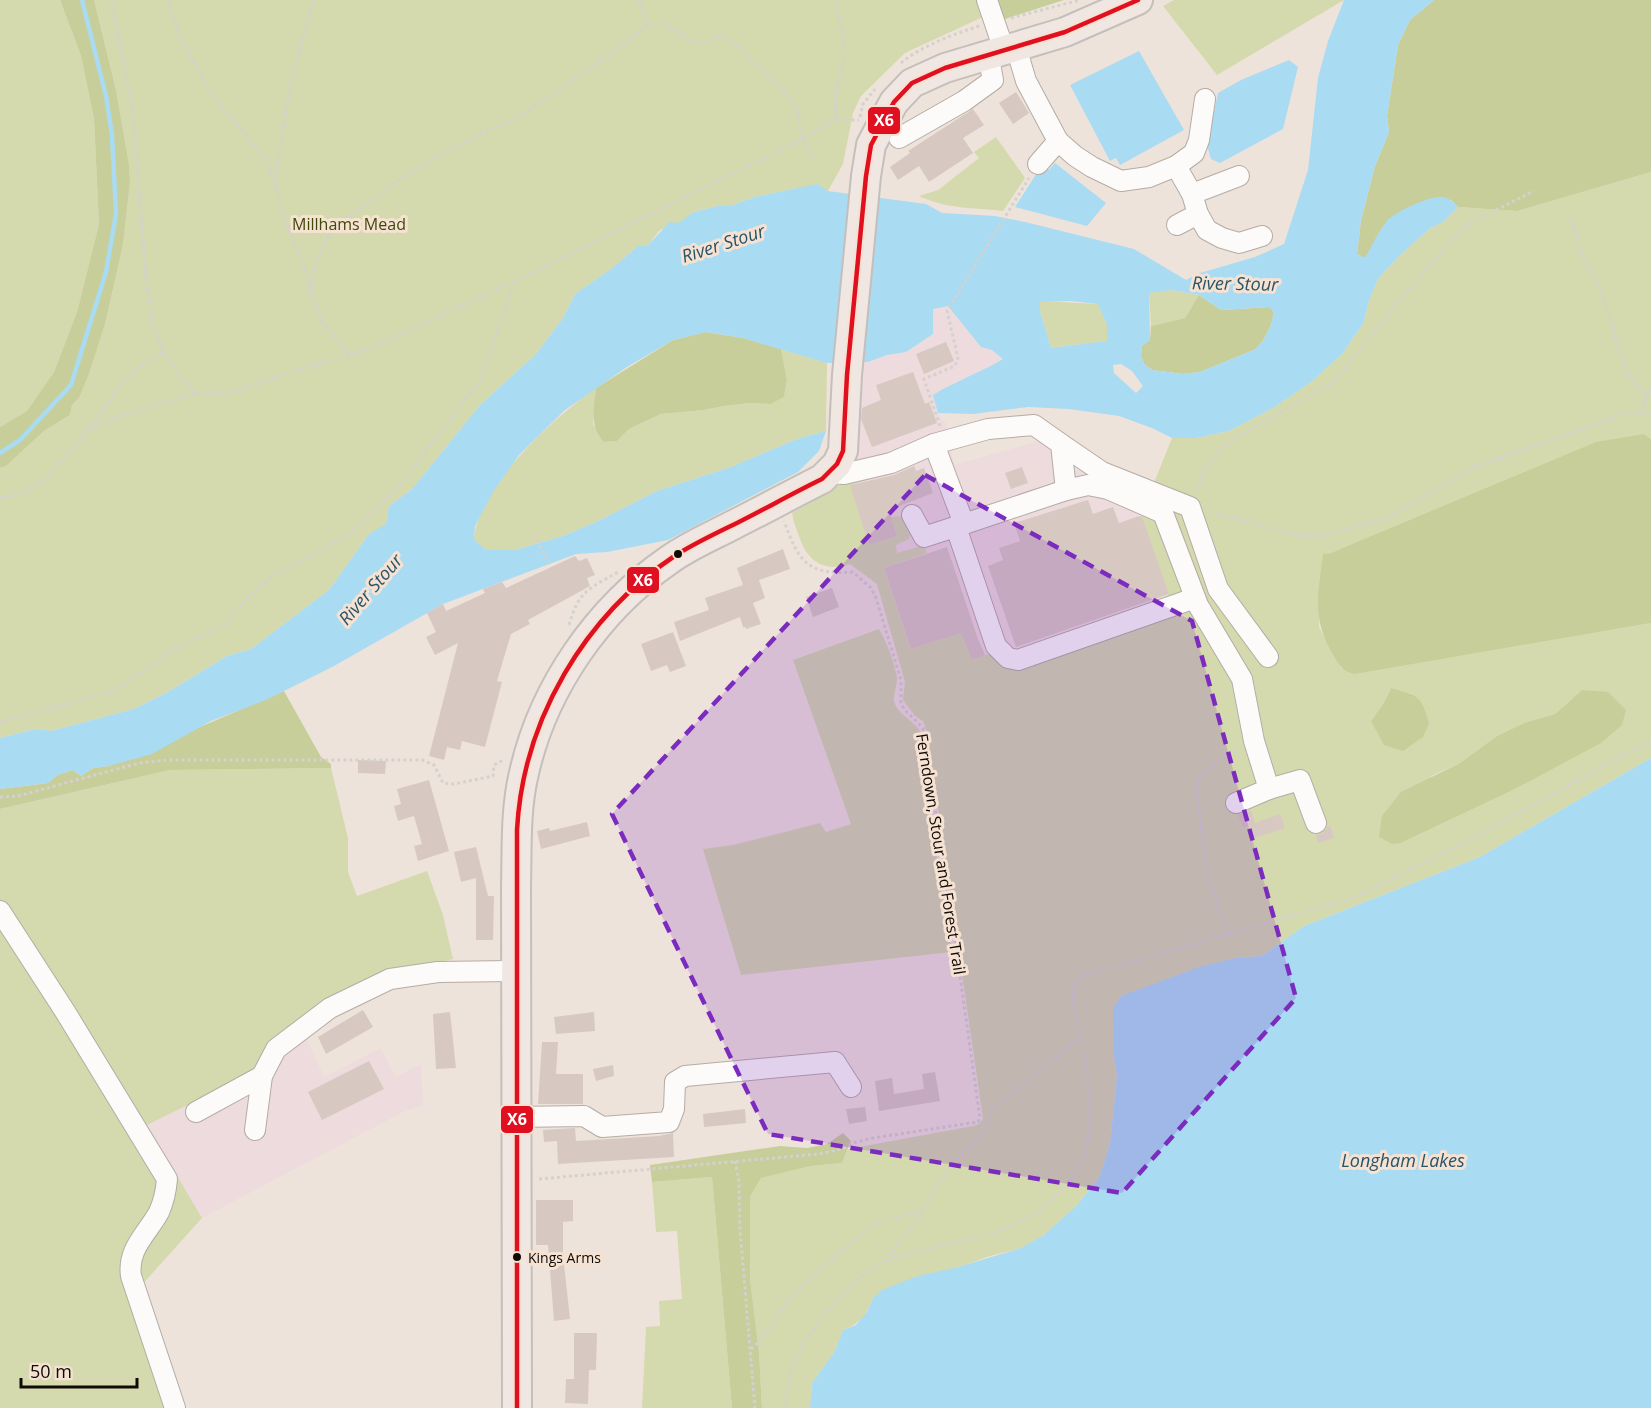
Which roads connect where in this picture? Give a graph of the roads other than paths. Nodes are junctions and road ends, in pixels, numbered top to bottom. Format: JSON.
{"nodes":[{"id":1,"x":987,"y":0,"type":"edge"},
{"id":2,"x":1138,"y":0,"type":"edge"},
{"id":3,"x":1002,"y":50,"type":"junction"},
{"id":4,"x":1205,"y":99,"type":"dead end"},
{"id":5,"x":890,"y":132,"type":"junction"},
{"id":6,"x":1058,"y":141,"type":"junction"},
{"id":7,"x":1038,"y":164,"type":"road end"},
{"id":8,"x":1176,"y":166,"type":"junction"},
{"id":9,"x":1239,"y":176,"type":"dead end"},
{"id":10,"x":1191,"y":194,"type":"junction"},
{"id":11,"x":1198,"y":214,"type":"junction"},
{"id":12,"x":1178,"y":225,"type":"dead end"},
{"id":13,"x":1262,"y":236,"type":"dead end"},
{"id":14,"x":844,"y":434,"type":"junction"},
{"id":15,"x":940,"y":443,"type":"junction"},
{"id":16,"x":1061,"y":444,"type":"junction"},
{"id":17,"x":881,"y":465,"type":"junction"},
{"id":18,"x":828,"y":472,"type":"junction"},
{"id":19,"x":1066,"y":489,"type":"junction"},
{"id":20,"x":912,"y":515,"type":"dead end"},
{"id":21,"x":960,"y":526,"type":"junction"},
{"id":22,"x":1195,"y":598,"type":"junction"},
{"id":23,"x":1268,"y":657,"type":"dead end"},
{"id":24,"x":1269,"y":789,"type":"junction"},
{"id":25,"x":1236,"y":803,"type":"dead end"},
{"id":26,"x":1316,"y":823,"type":"dead end"},
{"id":27,"x":0,"y":910,"type":"edge"},
{"id":28,"x":516,"y":971,"type":"junction"},
{"id":29,"x":262,"y":1076,"type":"junction"},
{"id":30,"x":851,"y":1087,"type":"dead end"},
{"id":31,"x":196,"y":1112,"type":"dead end"},
{"id":32,"x":516,"y":1117,"type":"junction"},
{"id":33,"x":255,"y":1130,"type":"dead end"},
{"id":34,"x":175,"y":1408,"type":"edge"},
{"id":35,"x":517,"y":1408,"type":"edge"}],
"edges":[{"from":1,"to":3,"type":"street"},
{"from":2,"to":3,"type":"highway"},
{"from":3,"to":5,"type":"street"},
{"from":3,"to":5,"type":"highway"},
{"from":3,"to":6,"type":"street"},
{"from":4,"to":8,"type":"street"},
{"from":5,"to":14,"type":"highway"},
{"from":6,"to":7,"type":"street"},
{"from":6,"to":8,"type":"street"},
{"from":8,"to":10,"type":"street"},
{"from":9,"to":10,"type":"street"},
{"from":10,"to":11,"type":"street"},
{"from":11,"to":12,"type":"street"},
{"from":11,"to":13,"type":"street"},
{"from":14,"to":17,"type":"street"},
{"from":14,"to":18,"type":"highway"},
{"from":15,"to":16,"type":"street"},
{"from":15,"to":17,"type":"street"},
{"from":15,"to":21,"type":"street"},
{"from":16,"to":19,"type":"street"},
{"from":16,"to":23,"type":"street"},
{"from":17,"to":18,"type":"street"},
{"from":18,"to":28,"type":"highway"},
{"from":19,"to":21,"type":"street"},
{"from":19,"to":22,"type":"street"},
{"from":20,"to":21,"type":"street"},
{"from":21,"to":22,"type":"street"},
{"from":22,"to":24,"type":"street"},
{"from":24,"to":25,"type":"street"},
{"from":24,"to":26,"type":"street"},
{"from":27,"to":34,"type":"street"},
{"from":28,"to":29,"type":"street"},
{"from":28,"to":32,"type":"highway"},
{"from":29,"to":31,"type":"street"},
{"from":29,"to":33,"type":"street"},
{"from":30,"to":32,"type":"street"},
{"from":32,"to":35,"type":"highway"}]}
